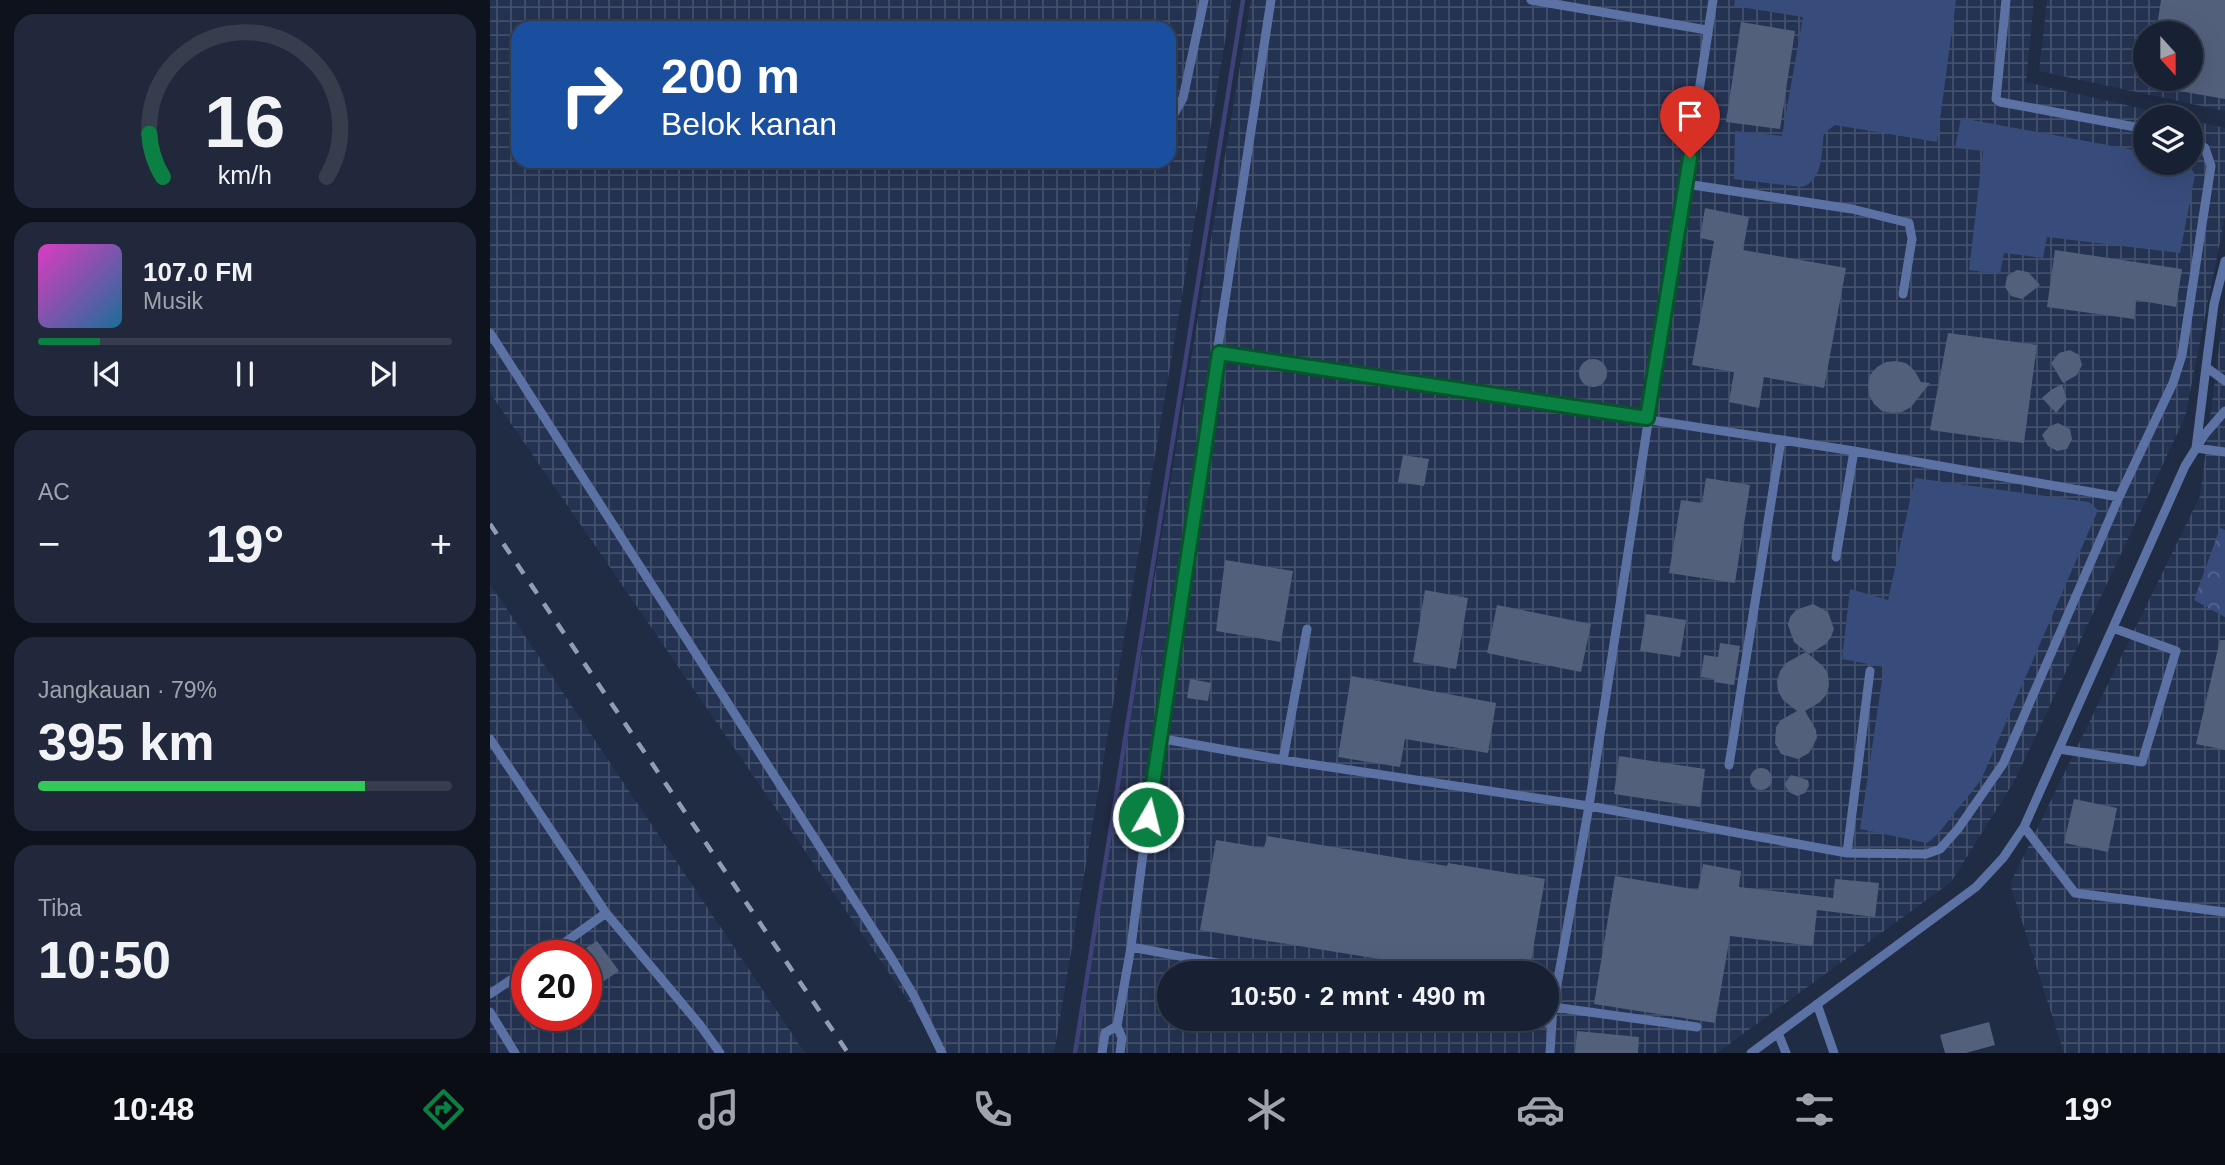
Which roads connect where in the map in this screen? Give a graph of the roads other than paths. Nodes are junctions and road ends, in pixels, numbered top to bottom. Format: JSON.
{"nodes":[{"id":1,"x":1204,"y":0,"type":"edge"},
{"id":2,"x":1272,"y":0,"type":"edge"},
{"id":3,"x":1531,"y":0,"type":"edge"},
{"id":4,"x":1713,"y":0,"type":"edge"},
{"id":5,"x":2006,"y":0,"type":"edge"},
{"id":6,"x":1707,"y":30,"type":"junction"},
{"id":7,"x":1176,"y":111,"type":"edge"},
{"id":8,"x":2133,"y":127,"type":"edge"},
{"id":9,"x":2203,"y":147,"type":"edge"},
{"id":10,"x":1686,"y":184,"type":"junction"},
{"id":11,"x":2225,"y":261,"type":"edge"},
{"id":12,"x":1903,"y":294,"type":"dead end"},
{"id":13,"x":490,"y":333,"type":"edge"},
{"id":14,"x":1219,"y":353,"type":"junction"},
{"id":15,"x":2206,"y":367,"type":"junction"},
{"id":16,"x":2225,"y":381,"type":"edge"},
{"id":17,"x":2225,"y":411,"type":"edge"},
{"id":18,"x":1647,"y":418,"type":"junction"},
{"id":19,"x":1781,"y":440,"type":"junction"},
{"id":20,"x":2196,"y":448,"type":"junction"},
{"id":21,"x":1854,"y":450,"type":"junction"},
{"id":22,"x":2225,"y":452,"type":"edge"},
{"id":23,"x":2119,"y":497,"type":"junction"},
{"id":24,"x":1836,"y":557,"type":"dead end"},
{"id":25,"x":2113,"y":628,"type":"junction"},
{"id":26,"x":1307,"y":629,"type":"dead end"},
{"id":27,"x":1870,"y":671,"type":"dead end"},
{"id":28,"x":1158,"y":738,"type":"junction"},
{"id":29,"x":490,"y":740,"type":"edge"},
{"id":30,"x":2059,"y":749,"type":"junction"},
{"id":31,"x":1283,"y":760,"type":"junction"},
{"id":32,"x":1729,"y":765,"type":"dead end"},
{"id":33,"x":1589,"y":807,"type":"junction"},
{"id":34,"x":2024,"y":827,"type":"junction"},
{"id":35,"x":1847,"y":853,"type":"junction"},
{"id":36,"x":2225,"y":912,"type":"edge"},
{"id":37,"x":607,"y":913,"type":"junction"},
{"id":38,"x":568,"y":940,"type":"edge"},
{"id":39,"x":1131,"y":947,"type":"junction"},
{"id":40,"x":1207,"y":961,"type":"edge"},
{"id":41,"x":1559,"y":974,"type":"edge"},
{"id":42,"x":511,"y":980,"type":"edge"},
{"id":43,"x":490,"y":994,"type":"edge"},
{"id":44,"x":1818,"y":1004,"type":"junction"},
{"id":45,"x":1559,"y":1008,"type":"edge"},
{"id":46,"x":490,"y":1012,"type":"edge"},
{"id":47,"x":1116,"y":1026,"type":"junction"},
{"id":48,"x":1697,"y":1027,"type":"dead end"},
{"id":49,"x":1550,"y":1031,"type":"edge"},
{"id":50,"x":1778,"y":1033,"type":"junction"},
{"id":51,"x":515,"y":1053,"type":"edge"},
{"id":52,"x":720,"y":1053,"type":"edge"},
{"id":53,"x":942,"y":1053,"type":"edge"},
{"id":54,"x":1102,"y":1053,"type":"edge"},
{"id":55,"x":1120,"y":1053,"type":"edge"},
{"id":56,"x":1550,"y":1053,"type":"edge"},
{"id":57,"x":1751,"y":1053,"type":"edge"},
{"id":58,"x":1786,"y":1053,"type":"edge"},
{"id":59,"x":1834,"y":1053,"type":"edge"}],
"edges":[{"from":1,"to":7,"type":"lane"},
{"from":2,"to":14,"type":"lane"},
{"from":3,"to":6,"type":"lane"},
{"from":4,"to":6,"type":"lane"},
{"from":5,"to":8,"type":"lane"},
{"from":6,"to":10,"type":"lane"},
{"from":9,"to":23,"type":"lane"},
{"from":10,"to":12,"type":"lane"},
{"from":10,"to":18,"type":"lane"},
{"from":11,"to":15,"type":"lane"},
{"from":13,"to":53,"type":"lane"},
{"from":14,"to":18,"type":"lane"},
{"from":14,"to":28,"type":"lane"},
{"from":15,"to":16,"type":"lane"},
{"from":15,"to":20,"type":"lane"},
{"from":17,"to":20,"type":"lane"},
{"from":18,"to":19,"type":"lane"},
{"from":18,"to":33,"type":"lane"},
{"from":19,"to":21,"type":"lane"},
{"from":19,"to":32,"type":"lane"},
{"from":20,"to":22,"type":"lane"},
{"from":20,"to":25,"type":"lane"},
{"from":21,"to":23,"type":"lane"},
{"from":21,"to":24,"type":"lane"},
{"from":23,"to":35,"type":"lane"},
{"from":25,"to":30,"type":"lane"},
{"from":25,"to":30,"type":"lane"},
{"from":26,"to":31,"type":"lane"},
{"from":27,"to":35,"type":"lane"},
{"from":28,"to":31,"type":"lane"},
{"from":28,"to":39,"type":"lane"},
{"from":29,"to":37,"type":"lane"},
{"from":30,"to":34,"type":"lane"},
{"from":31,"to":33,"type":"lane"},
{"from":33,"to":35,"type":"lane"},
{"from":33,"to":41,"type":"lane"},
{"from":34,"to":36,"type":"lane"},
{"from":34,"to":44,"type":"lane"},
{"from":37,"to":38,"type":"lane"},
{"from":37,"to":52,"type":"lane"},
{"from":39,"to":40,"type":"lane"},
{"from":39,"to":47,"type":"lane"},
{"from":42,"to":43,"type":"lane"},
{"from":44,"to":50,"type":"lane"},
{"from":44,"to":59,"type":"lane"},
{"from":45,"to":48,"type":"lane"},
{"from":46,"to":51,"type":"lane"},
{"from":47,"to":54,"type":"lane"},
{"from":47,"to":55,"type":"lane"},
{"from":49,"to":56,"type":"lane"},
{"from":50,"to":57,"type":"lane"},
{"from":50,"to":58,"type":"lane"}]}
